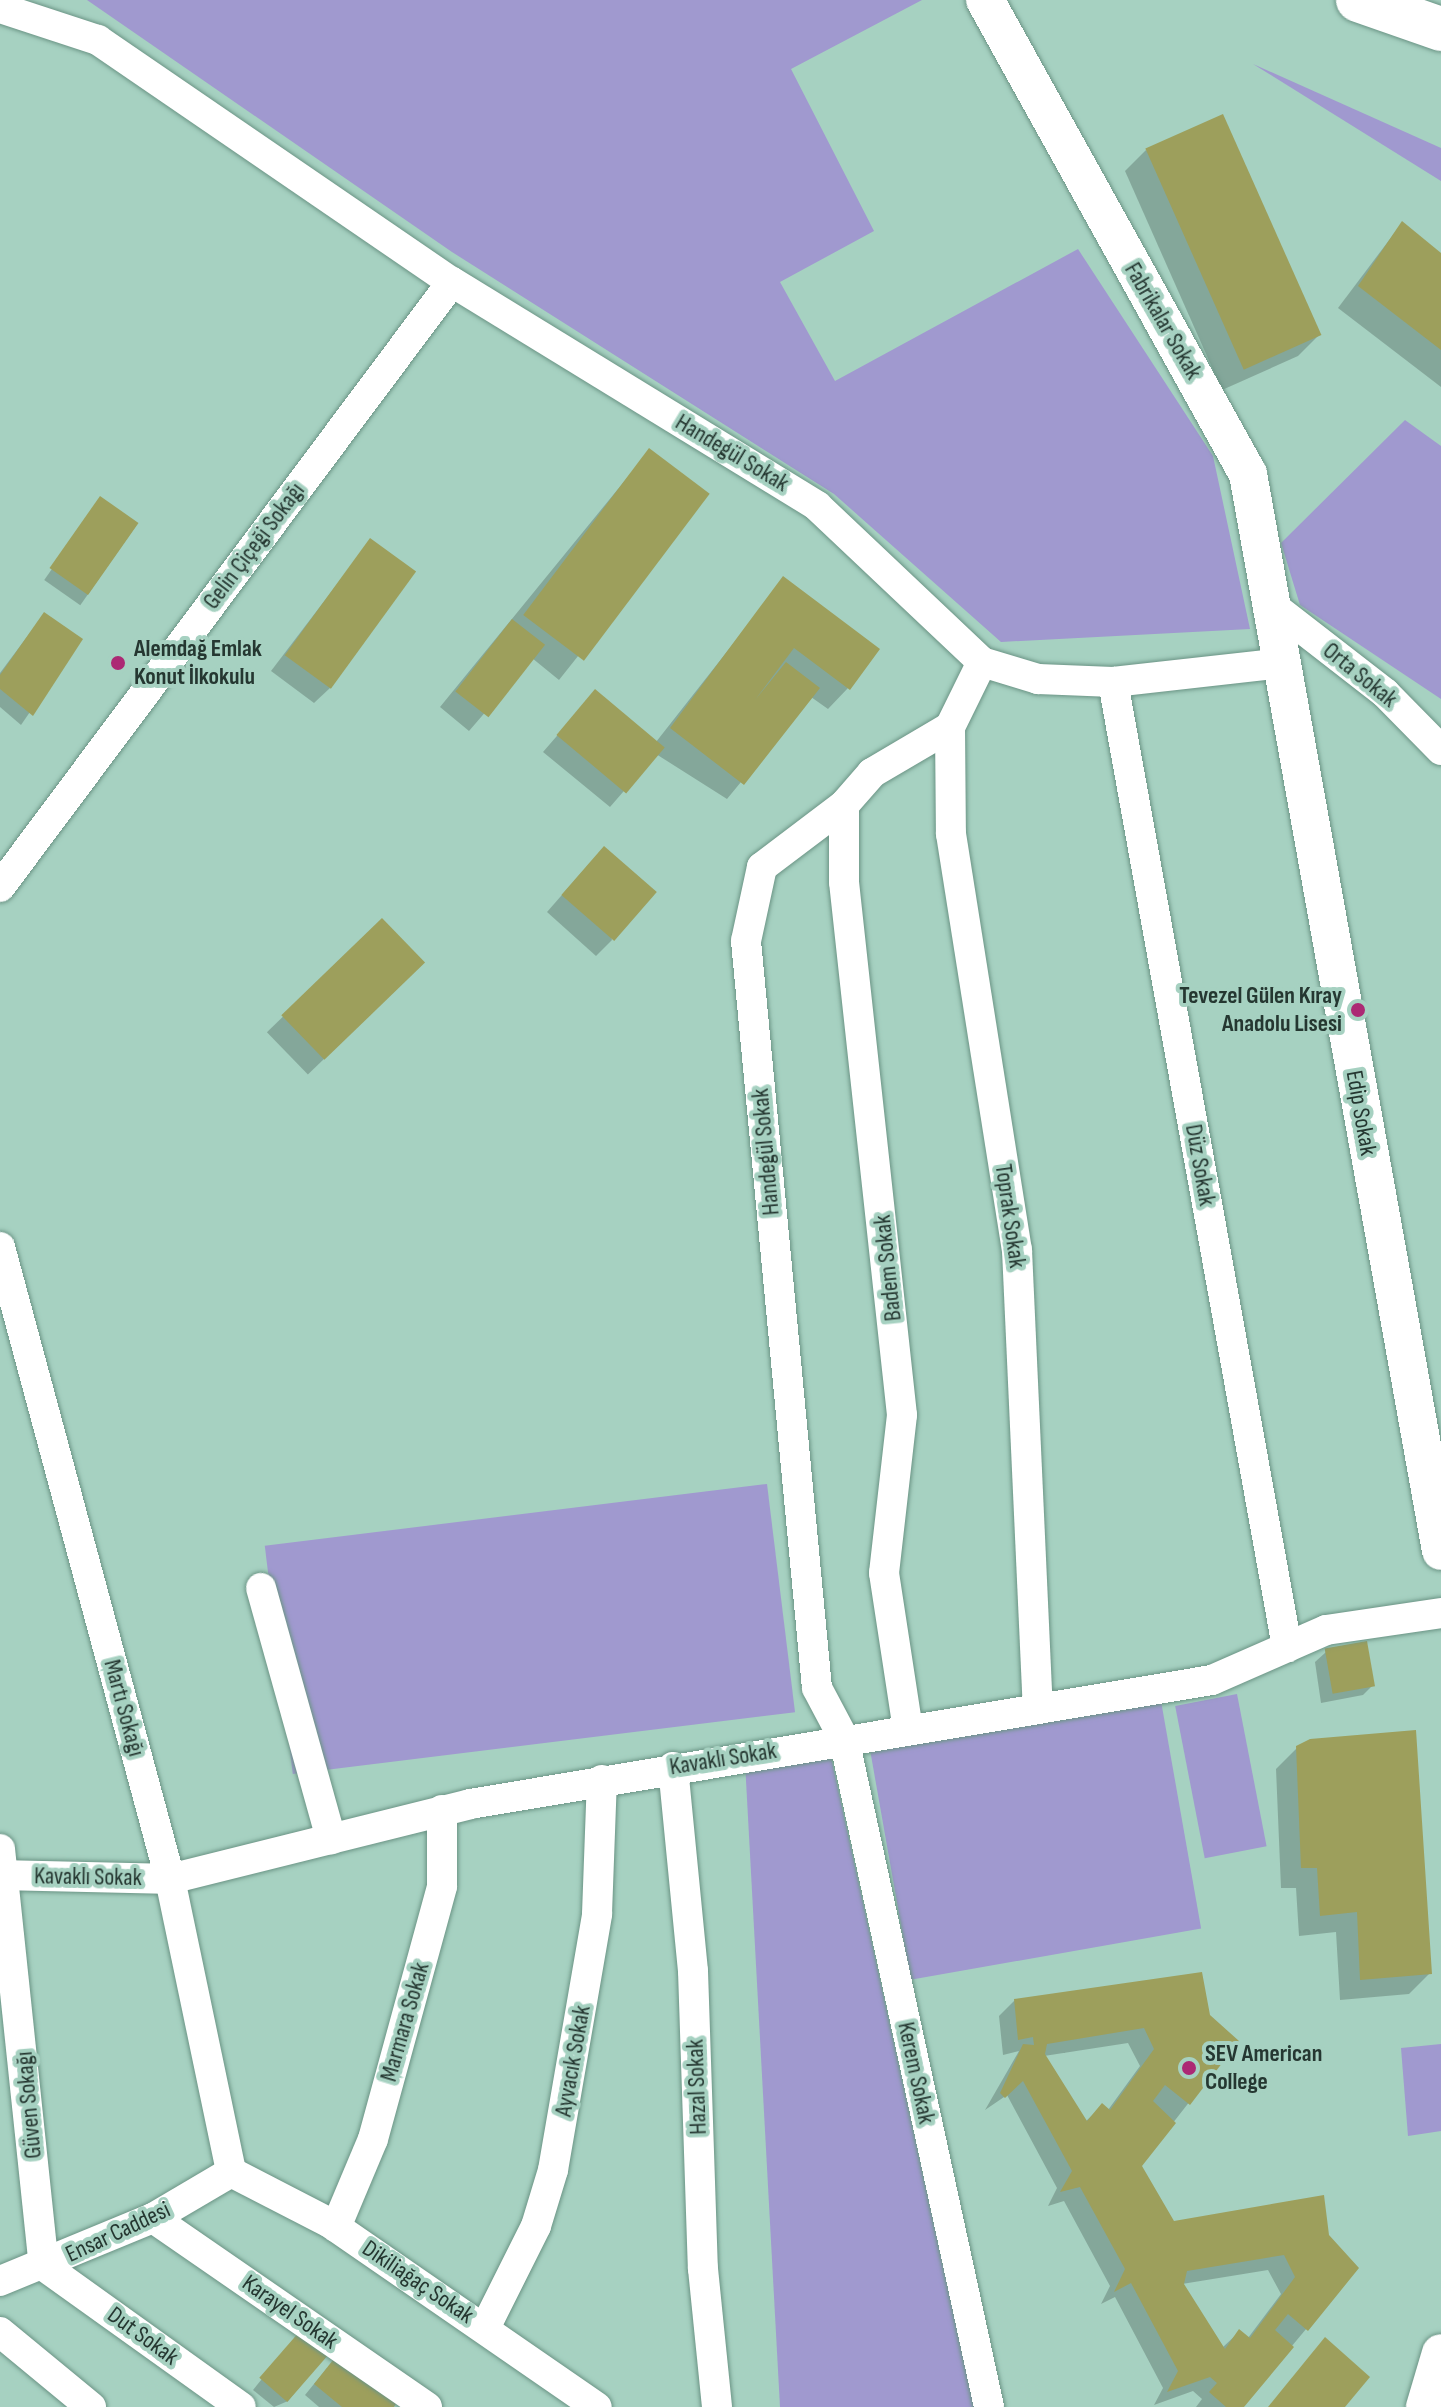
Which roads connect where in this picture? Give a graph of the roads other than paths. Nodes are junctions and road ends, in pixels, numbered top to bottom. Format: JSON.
{"nodes":[{"id":1,"x":985,"y":0,"type":"edge"},
{"id":2,"x":1358,"y":0,"type":"edge"},
{"id":3,"x":0,"y":8,"type":"edge"},
{"id":4,"x":1441,"y":29,"type":"edge"},
{"id":5,"x":452,"y":282,"type":"junction"},
{"id":6,"x":1273,"y":606,"type":"junction"},
{"id":7,"x":982,"y":662,"type":"junction"},
{"id":8,"x":1282,"y":663,"type":"junction"},
{"id":9,"x":1113,"y":682,"type":"junction"},
{"id":10,"x":950,"y":727,"type":"junction"},
{"id":11,"x":1441,"y":750,"type":"edge"},
{"id":12,"x":844,"y":805,"type":"junction"},
{"id":13,"x":0,"y":887,"type":"edge"},
{"id":14,"x":0,"y":1247,"type":"edge"},
{"id":15,"x":1438,"y":1533,"type":"edge"},
{"id":16,"x":261,"y":1588,"type":"dead end"},
{"id":17,"x":1441,"y":1613,"type":"edge"},
{"id":18,"x":1287,"y":1647,"type":"junction"},
{"id":19,"x":1038,"y":1708,"type":"junction"},
{"id":20,"x":908,"y":1729,"type":"junction"},
{"id":21,"x":844,"y":1739,"type":"junction"},
{"id":22,"x":673,"y":1767,"type":"junction"},
{"id":23,"x":602,"y":1780,"type":"junction"},
{"id":24,"x":442,"y":1810,"type":"junction"},
{"id":25,"x":331,"y":1839,"type":"junction"},
{"id":26,"x":2,"y":1867,"type":"edge"},
{"id":27,"x":170,"y":1879,"type":"junction"},
{"id":28,"x":231,"y":2172,"type":"junction"},
{"id":29,"x":153,"y":2218,"type":"junction"},
{"id":30,"x":336,"y":2227,"type":"junction"},
{"id":31,"x":44,"y":2266,"type":"junction"},
{"id":32,"x":0,"y":2281,"type":"edge"},
{"id":33,"x":485,"y":2328,"type":"junction"},
{"id":34,"x":0,"y":2332,"type":"edge"},
{"id":35,"x":1441,"y":2353,"type":"edge"},
{"id":36,"x":91,"y":2407,"type":"edge"},
{"id":37,"x":241,"y":2407,"type":"edge"},
{"id":38,"x":427,"y":2407,"type":"edge"},
{"id":39,"x":597,"y":2407,"type":"edge"},
{"id":40,"x":717,"y":2407,"type":"edge"},
{"id":41,"x":989,"y":2407,"type":"edge"},
{"id":42,"x":1425,"y":2407,"type":"edge"}],
"edges":[{"from":1,"to":6,"type":"main road","name":"Fabrikalar Sokak"},
{"from":2,"to":4,"type":"highway"},
{"from":3,"to":5,"type":"street","name":"Handegül Sokak"},
{"from":5,"to":7,"type":"street","name":"Handegül Sokak"},
{"from":5,"to":13,"type":"street","name":"Gelin Çiçeği Sokağı"},
{"from":6,"to":8,"type":"main road","name":"Fabrikalar Sokak"},
{"from":6,"to":11,"type":"street","name":"Orta Sokak"},
{"from":7,"to":9,"type":"street","name":"Handegül Sokak"},
{"from":7,"to":10,"type":"street"},
{"from":8,"to":9,"type":"street","name":"Handegül Sokak"},
{"from":8,"to":15,"type":"main road","name":"Edip Sokak"},
{"from":9,"to":18,"type":"street","name":"Düz Sokak"},
{"from":10,"to":12,"type":"street","name":"Handegül Sokak"},
{"from":10,"to":19,"type":"street","name":"Toprak Sokak"},
{"from":12,"to":20,"type":"street","name":"Badem Sokak"},
{"from":12,"to":21,"type":"street","name":"Handegül Sokak"},
{"from":14,"to":27,"type":"street","name":"Martı Sokağı"},
{"from":16,"to":25,"type":"street"},
{"from":17,"to":18,"type":"street","name":"Kavaklı Sokak"},
{"from":18,"to":19,"type":"street","name":"Kavaklı Sokak"},
{"from":19,"to":20,"type":"street","name":"Kavaklı Sokak"},
{"from":20,"to":21,"type":"street","name":"Kavaklı Sokak"},
{"from":21,"to":22,"type":"street","name":"Kavaklı Sokak"},
{"from":21,"to":41,"type":"street","name":"Kerem Sokak"},
{"from":22,"to":23,"type":"street","name":"Kavaklı Sokak"},
{"from":22,"to":40,"type":"street","name":"Hazal Sokak"},
{"from":23,"to":24,"type":"street","name":"Kavaklı Sokak"},
{"from":23,"to":33,"type":"street","name":"Ayvacık Sokak"},
{"from":24,"to":25,"type":"street","name":"Kavaklı Sokak"},
{"from":24,"to":30,"type":"street","name":"Marmara Sokak"},
{"from":25,"to":27,"type":"street","name":"Kavaklı Sokak"},
{"from":26,"to":27,"type":"street","name":"Kavaklı Sokak"},
{"from":26,"to":31,"type":"street","name":"Güven Sokağı"},
{"from":27,"to":28,"type":"street","name":"Martı Sokağı"},
{"from":28,"to":29,"type":"street","name":"Ensar Caddesi"},
{"from":28,"to":30,"type":"street","name":"Dikiliağaç Sokak"},
{"from":29,"to":31,"type":"street","name":"Ensar Caddesi"},
{"from":29,"to":38,"type":"street","name":"Karayel Sokak"},
{"from":30,"to":33,"type":"street","name":"Dikiliağaç Sokak"},
{"from":31,"to":32,"type":"street","name":"Ensar Caddesi"},
{"from":31,"to":37,"type":"street","name":"Dut Sokak"},
{"from":33,"to":39,"type":"street","name":"Dikiliağaç Sokak"},
{"from":34,"to":36,"type":"street"},
{"from":35,"to":42,"type":"main road"}]}
